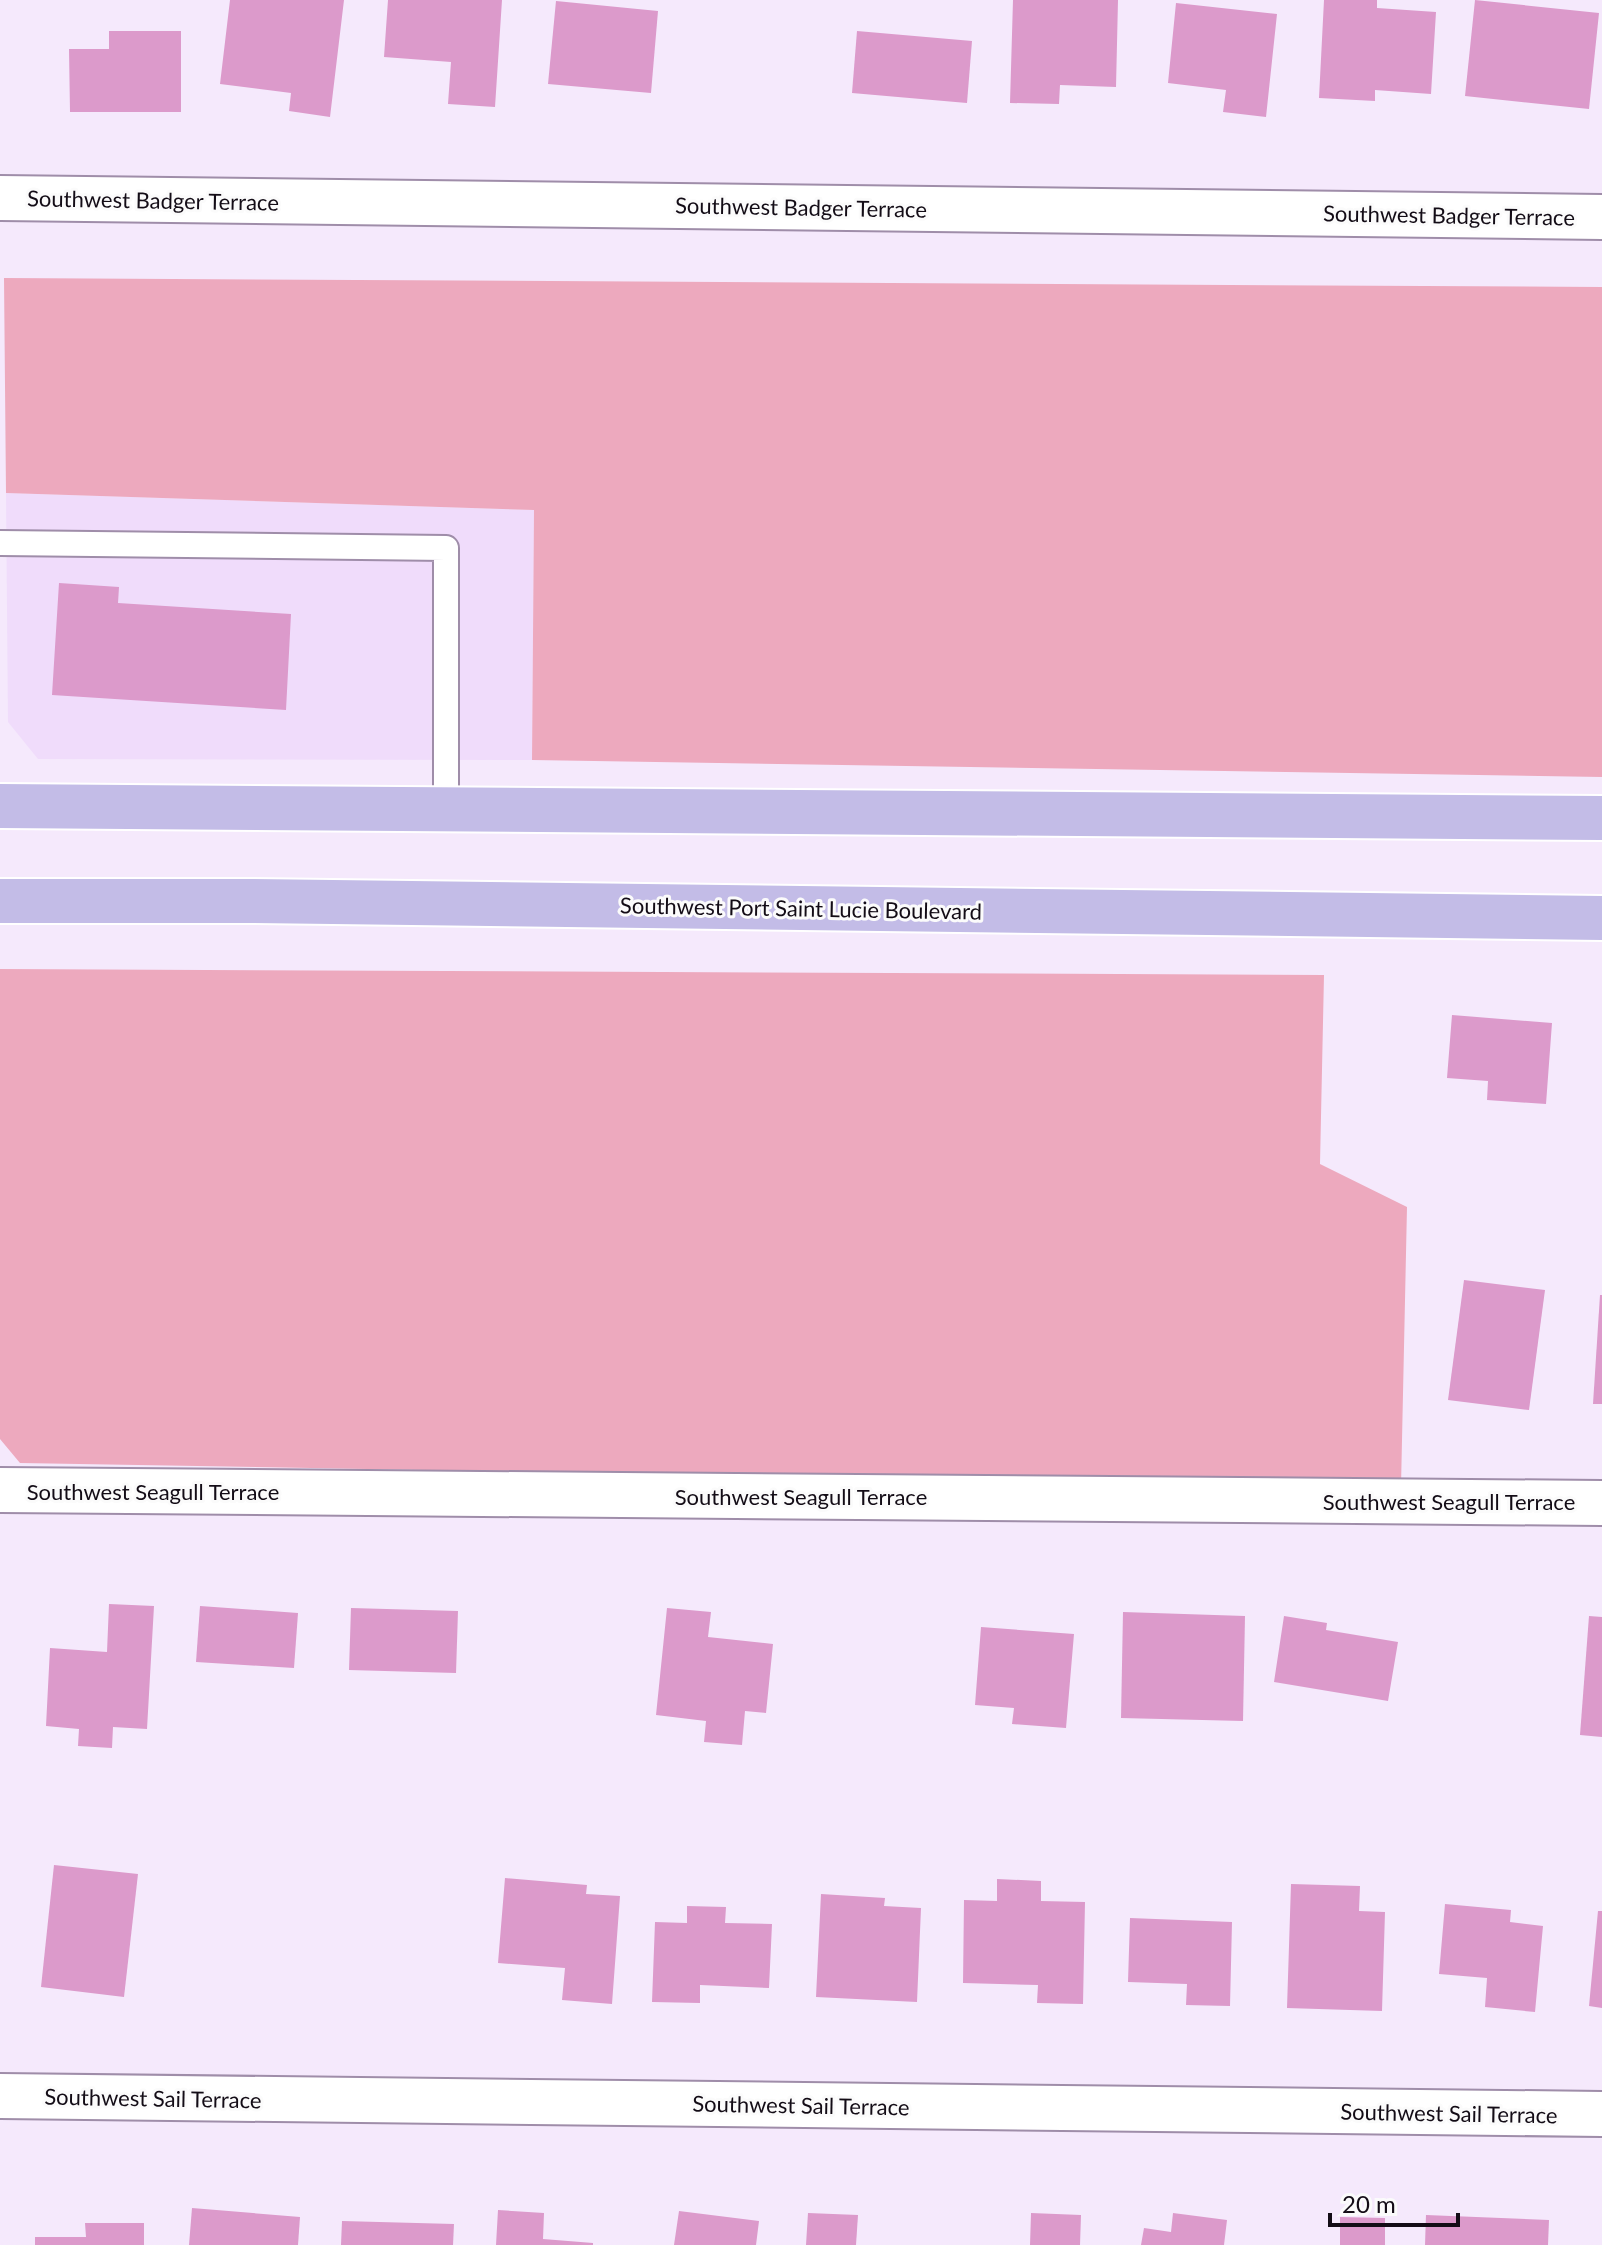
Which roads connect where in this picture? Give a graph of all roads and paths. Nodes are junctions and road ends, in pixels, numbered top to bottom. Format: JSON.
{"nodes":[{"id":1,"x":0,"y":198,"type":"edge"},
{"id":2,"x":1602,"y":217,"type":"edge"},
{"id":3,"x":0,"y":543,"type":"edge"},
{"id":4,"x":0,"y":806,"type":"edge"},
{"id":5,"x":446,"y":810,"type":"junction"},
{"id":6,"x":1602,"y":818,"type":"edge"},
{"id":7,"x":0,"y":901,"type":"edge"},
{"id":8,"x":1602,"y":918,"type":"edge"},
{"id":9,"x":0,"y":1490,"type":"edge"},
{"id":10,"x":1602,"y":1503,"type":"edge"},
{"id":11,"x":0,"y":2096,"type":"edge"},
{"id":12,"x":1602,"y":2114,"type":"edge"}],
"edges":[{"from":1,"to":2,"type":"street","name":"Southwest Badger Terrace"},
{"from":3,"to":5,"type":"lane"},
{"from":4,"to":5,"type":"main road"},
{"from":5,"to":6,"type":"main road"},
{"from":7,"to":8,"type":"main road","name":"Southwest Port Saint Lucie Boulevard"},
{"from":9,"to":10,"type":"street","name":"Southwest Seagull Terrace"},
{"from":11,"to":12,"type":"street","name":"Southwest Sail Terrace"}]}
